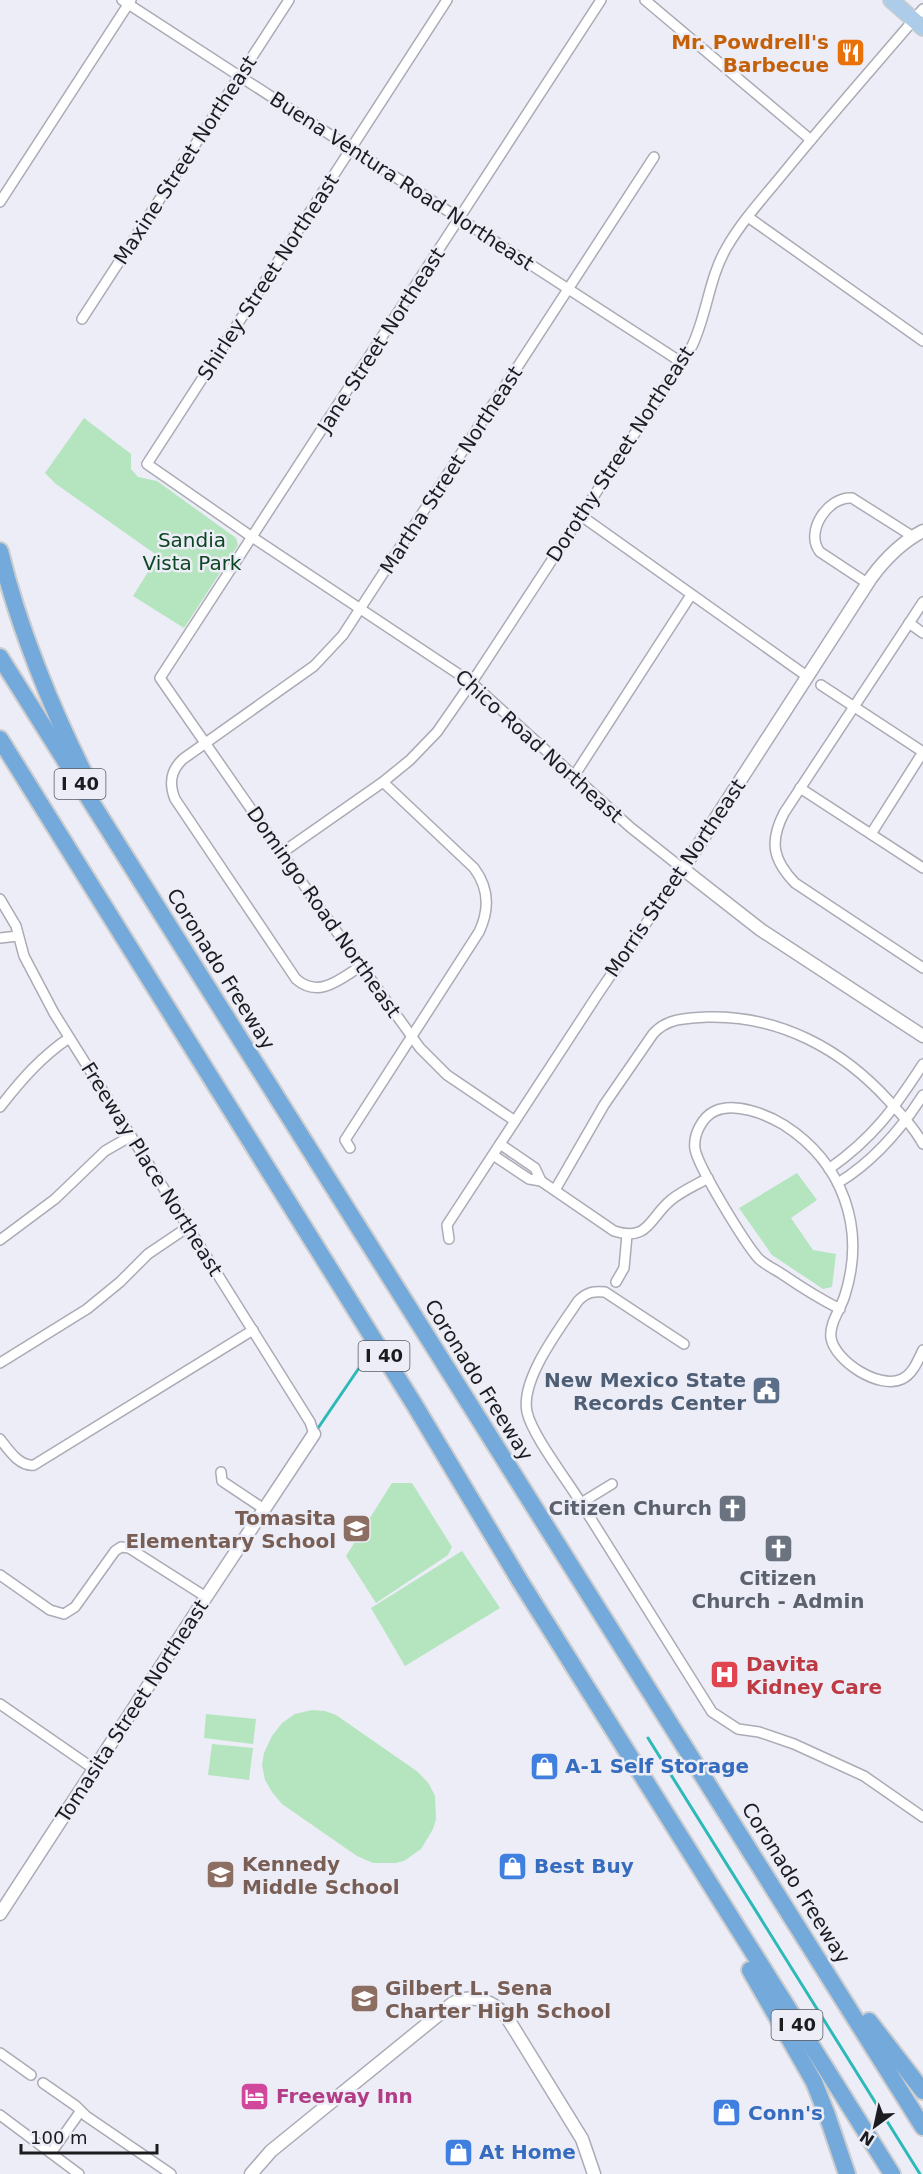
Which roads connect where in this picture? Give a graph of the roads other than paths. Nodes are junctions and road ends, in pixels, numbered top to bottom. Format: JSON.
{"nodes":[{"id":1,"x":289,"y":0,"type":"edge"},
{"id":2,"x":447,"y":0,"type":"edge"},
{"id":3,"x":601,"y":0,"type":"edge"},
{"id":4,"x":645,"y":0,"type":"edge"},
{"id":5,"x":891,"y":0,"type":"edge"},
{"id":6,"x":127,"y":1,"type":"edge"},
{"id":7,"x":920,"y":19,"type":"edge"},
{"id":8,"x":239,"y":76,"type":"junction"},
{"id":9,"x":811,"y":140,"type":"junction"},
{"id":10,"x":351,"y":148,"type":"junction"},
{"id":11,"x":654,"y":157,"type":"dead end"},
{"id":12,"x":0,"y":202,"type":"edge"},
{"id":13,"x":748,"y":217,"type":"junction"},
{"id":14,"x":460,"y":219,"type":"junction"},
{"id":15,"x":568,"y":289,"type":"junction"},
{"id":16,"x":82,"y":319,"type":"dead end"},
{"id":17,"x":923,"y":341,"type":"edge"},
{"id":18,"x":681,"y":362,"type":"junction"},
{"id":19,"x":147,"y":464,"type":"joint"},
{"id":20,"x":580,"y":515,"type":"junction"},
{"id":21,"x":918,"y":534,"type":"edge"},
{"id":22,"x":252,"y":537,"type":"junction"},
{"id":23,"x":0,"y":551,"type":"edge"},
{"id":24,"x":867,"y":583,"type":"junction"},
{"id":25,"x":691,"y":595,"type":"junction"},
{"id":26,"x":923,"y":602,"type":"edge"},
{"id":27,"x":361,"y":608,"type":"junction"},
{"id":28,"x":909,"y":624,"type":"junction"},
{"id":29,"x":923,"y":633,"type":"edge"},
{"id":30,"x":0,"y":657,"type":"edge"},
{"id":31,"x":808,"y":677,"type":"junction"},
{"id":32,"x":160,"y":678,"type":"joint"},
{"id":33,"x":472,"y":683,"type":"junction"},
{"id":34,"x":820,"y":686,"type":"dead end"},
{"id":35,"x":854,"y":708,"type":"junction"},
{"id":36,"x":0,"y":739,"type":"edge"},
{"id":37,"x":205,"y":744,"type":"junction"},
{"id":38,"x":923,"y":752,"type":"edge"},
{"id":39,"x":0,"y":754,"type":"edge"},
{"id":40,"x":574,"y":776,"type":"junction"},
{"id":41,"x":383,"y":782,"type":"junction"},
{"id":42,"x":800,"y":788,"type":"junction"},
{"id":43,"x":870,"y":834,"type":"junction"},
{"id":44,"x":61,"y":838,"type":"junction"},
{"id":45,"x":282,"y":852,"type":"junction"},
{"id":46,"x":923,"y":868,"type":"edge"},
{"id":47,"x":683,"y":869,"type":"junction"},
{"id":48,"x":0,"y":899,"type":"edge"},
{"id":49,"x":159,"y":911,"type":"junction"},
{"id":50,"x":18,"y":936,"type":"junction"},
{"id":51,"x":0,"y":938,"type":"edge"},
{"id":52,"x":361,"y":966,"type":"junction"},
{"id":53,"x":923,"y":968,"type":"edge"},
{"id":54,"x":923,"y":1036,"type":"edge"},
{"id":55,"x":412,"y":1037,"type":"junction"},
{"id":56,"x":69,"y":1038,"type":"junction"},
{"id":57,"x":923,"y":1064,"type":"edge"},
{"id":58,"x":923,"y":1095,"type":"edge"},
{"id":59,"x":894,"y":1106,"type":"junction"},
{"id":60,"x":0,"y":1107,"type":"edge"},
{"id":61,"x":515,"y":1120,"type":"junction"},
{"id":62,"x":906,"y":1120,"type":"junction"},
{"id":63,"x":130,"y":1136,"type":"junction"},
{"id":64,"x":500,"y":1144,"type":"junction"},
{"id":65,"x":923,"y":1144,"type":"edge"},
{"id":66,"x":350,"y":1148,"type":"dead end"},
{"id":67,"x":493,"y":1155,"type":"junction"},
{"id":68,"x":829,"y":1169,"type":"junction"},
{"id":69,"x":708,"y":1178,"type":"junction"},
{"id":70,"x":541,"y":1181,"type":"junction"},
{"id":71,"x":838,"y":1183,"type":"junction"},
{"id":72,"x":555,"y":1190,"type":"junction"},
{"id":73,"x":188,"y":1227,"type":"junction"},
{"id":74,"x":627,"y":1235,"type":"junction"},
{"id":75,"x":449,"y":1239,"type":"dead end"},
{"id":76,"x":0,"y":1240,"type":"edge"},
{"id":77,"x":616,"y":1282,"type":"dead end"},
{"id":78,"x":840,"y":1309,"type":"junction"},
{"id":79,"x":253,"y":1330,"type":"junction"},
{"id":80,"x":684,"y":1344,"type":"dead end"},
{"id":81,"x":923,"y":1350,"type":"edge"},
{"id":82,"x":0,"y":1363,"type":"edge"},
{"id":83,"x":314,"y":1434,"type":"joint"},
{"id":84,"x":0,"y":1439,"type":"edge"},
{"id":85,"x":221,"y":1472,"type":"dead end"},
{"id":86,"x":612,"y":1484,"type":"dead end"},
{"id":87,"x":581,"y":1503,"type":"junction"},
{"id":88,"x":264,"y":1509,"type":"junction"},
{"id":89,"x":0,"y":1575,"type":"edge"},
{"id":90,"x":206,"y":1597,"type":"junction"},
{"id":91,"x":2,"y":1709,"type":"edge"},
{"id":92,"x":94,"y":1770,"type":"junction"},
{"id":93,"x":923,"y":1817,"type":"edge"},
{"id":94,"x":752,"y":1852,"type":"junction"},
{"id":95,"x":703,"y":1875,"type":"junction"},
{"id":96,"x":0,"y":1914,"type":"edge"},
{"id":97,"x":0,"y":2053,"type":"edge"},
{"id":98,"x":31,"y":2075,"type":"dead end"},
{"id":99,"x":43,"y":2083,"type":"dead end"},
{"id":100,"x":923,"y":2091,"type":"edge"},
{"id":101,"x":80,"y":2112,"type":"junction"},
{"id":102,"x":0,"y":2115,"type":"edge"},
{"id":103,"x":923,"y":2127,"type":"edge"},
{"id":104,"x":51,"y":2153,"type":"junction"},
{"id":105,"x":79,"y":2174,"type":"edge"},
{"id":106,"x":169,"y":2174,"type":"edge"},
{"id":107,"x":251,"y":2174,"type":"edge"},
{"id":108,"x":594,"y":2174,"type":"edge"},
{"id":109,"x":847,"y":2174,"type":"edge"},
{"id":110,"x":892,"y":2174,"type":"edge"}],
"edges":[{"from":1,"to":8,"type":"street","name":"Maxine Street Northeast"},
{"from":2,"to":10,"type":"street","name":"Shirley Street Northeast"},
{"from":3,"to":14,"type":"street","name":"Jane Street Northeast"},
{"from":4,"to":9,"type":"street"},
{"from":5,"to":7,"type":"main road"},
{"from":6,"to":8,"type":"street","name":"Buena Ventura Road Northeast"},
{"from":6,"to":12,"type":"street"},
{"from":7,"to":9,"type":"street","name":"Dorothy Street Northeast"},
{"from":8,"to":10,"type":"street","name":"Buena Ventura Road Northeast"},
{"from":8,"to":16,"type":"street","name":"Maxine Street Northeast"},
{"from":9,"to":13,"type":"street","name":"Dorothy Street Northeast"},
{"from":10,"to":14,"type":"street","name":"Buena Ventura Road Northeast"},
{"from":10,"to":19,"type":"street","name":"Shirley Street Northeast"},
{"from":11,"to":15,"type":"street","name":"Martha Street Northeast"},
{"from":13,"to":17,"type":"street"},
{"from":13,"to":18,"type":"street","name":"Dorothy Street Northeast"},
{"from":14,"to":15,"type":"street","name":"Buena Ventura Road Northeast"},
{"from":14,"to":22,"type":"street","name":"Jane Street Northeast"},
{"from":15,"to":18,"type":"street","name":"Buena Ventura Road Northeast"},
{"from":15,"to":27,"type":"street","name":"Martha Street Northeast"},
{"from":18,"to":20,"type":"street","name":"Dorothy Street Northeast"},
{"from":19,"to":22,"type":"street","name":"Chico Road Northeast"},
{"from":20,"to":25,"type":"street"},
{"from":20,"to":33,"type":"street","name":"Dorothy Street Northeast"},
{"from":21,"to":24,"type":"street","name":"Morris Street Northeast"},
{"from":21,"to":24,"type":"street"},
{"from":22,"to":27,"type":"street","name":"Chico Road Northeast"},
{"from":22,"to":32,"type":"street","name":"Jane Street Northeast"},
{"from":23,"to":49,"type":"highway"},
{"from":24,"to":31,"type":"street","name":"Morris Street Northeast"},
{"from":25,"to":31,"type":"street"},
{"from":25,"to":40,"type":"street"},
{"from":26,"to":28,"type":"street"},
{"from":27,"to":33,"type":"street","name":"Chico Road Northeast"},
{"from":27,"to":37,"type":"street","name":"Martha Street Northeast"},
{"from":28,"to":29,"type":"street"},
{"from":28,"to":35,"type":"street"},
{"from":30,"to":49,"type":"highway","name":"Coronado Freeway","number":"I 40"},
{"from":31,"to":47,"type":"street","name":"Morris Street Northeast"},
{"from":32,"to":37,"type":"street","name":"Domingo Road Northeast"},
{"from":33,"to":40,"type":"street","name":"Chico Road Northeast"},
{"from":33,"to":41,"type":"street","name":"Dorothy Street Northeast"},
{"from":34,"to":35,"type":"street"},
{"from":35,"to":38,"type":"street"},
{"from":35,"to":42,"type":"street"},
{"from":36,"to":44,"type":"highway","number":"I 40"},
{"from":37,"to":45,"type":"street","name":"Domingo Road Northeast"},
{"from":37,"to":52,"type":"street","name":"Martha Street Northeast"},
{"from":38,"to":43,"type":"street"},
{"from":39,"to":44,"type":"highway"},
{"from":40,"to":47,"type":"street","name":"Chico Road Northeast"},
{"from":41,"to":45,"type":"street","name":"Dorothy Street Northeast"},
{"from":41,"to":55,"type":"street"},
{"from":42,"to":43,"type":"street"},
{"from":42,"to":53,"type":"street"},
{"from":43,"to":46,"type":"street"},
{"from":44,"to":95,"type":"highway","number":"I 40"},
{"from":45,"to":52,"type":"street","name":"Domingo Road Northeast"},
{"from":47,"to":54,"type":"street","name":"Chico Road Northeast"},
{"from":47,"to":61,"type":"street","name":"Morris Street Northeast"},
{"from":48,"to":50,"type":"street","name":"Freeway Place Northeast"},
{"from":49,"to":94,"type":"highway","name":"Coronado Freeway","number":"I 40"},
{"from":50,"to":51,"type":"street"},
{"from":50,"to":56,"type":"street","name":"Freeway Place Northeast"},
{"from":52,"to":55,"type":"street","name":"Domingo Road Northeast"},
{"from":55,"to":61,"type":"street","name":"Domingo Road Northeast"},
{"from":55,"to":66,"type":"street"},
{"from":56,"to":60,"type":"street"},
{"from":56,"to":63,"type":"street","name":"Freeway Place Northeast"},
{"from":57,"to":59,"type":"street"},
{"from":58,"to":62,"type":"street"},
{"from":59,"to":62,"type":"street"},
{"from":59,"to":68,"type":"street"},
{"from":59,"to":72,"type":"street"},
{"from":61,"to":64,"type":"street","name":"Morris Street Northeast"},
{"from":62,"to":65,"type":"street"},
{"from":62,"to":71,"type":"street"},
{"from":63,"to":73,"type":"street","name":"Freeway Place Northeast"},
{"from":63,"to":76,"type":"street"},
{"from":64,"to":67,"type":"street","name":"Morris Street Northeast"},
{"from":64,"to":70,"type":"street"},
{"from":67,"to":70,"type":"street"},
{"from":67,"to":75,"type":"street","name":"Morris Street Northeast"},
{"from":68,"to":69,"type":"street"},
{"from":68,"to":71,"type":"street"},
{"from":69,"to":74,"type":"street"},
{"from":69,"to":78,"type":"street"},
{"from":70,"to":72,"type":"street"},
{"from":71,"to":78,"type":"street"},
{"from":72,"to":74,"type":"street"},
{"from":73,"to":79,"type":"street","name":"Freeway Place Northeast"},
{"from":73,"to":82,"type":"street"},
{"from":74,"to":77,"type":"street"},
{"from":78,"to":81,"type":"street"},
{"from":79,"to":83,"type":"street","name":"Freeway Place Northeast"},
{"from":79,"to":84,"type":"street"},
{"from":80,"to":87,"type":"street"},
{"from":83,"to":88,"type":"street","name":"Tomasita Street Northeast"},
{"from":85,"to":88,"type":"street"},
{"from":86,"to":87,"type":"street"},
{"from":87,"to":93,"type":"street"},
{"from":88,"to":90,"type":"street","name":"Tomasita Street Northeast"},
{"from":89,"to":90,"type":"street"},
{"from":90,"to":92,"type":"street","name":"Tomasita Street Northeast"},
{"from":91,"to":92,"type":"street"},
{"from":92,"to":96,"type":"street","name":"Tomasita Street Northeast"},
{"from":94,"to":100,"type":"highway"},
{"from":94,"to":103,"type":"highway","name":"Coronado Freeway","number":"I 40"},
{"from":95,"to":109,"type":"highway"},
{"from":95,"to":110,"type":"highway","number":"I 40"},
{"from":97,"to":98,"type":"street"},
{"from":99,"to":101,"type":"street"},
{"from":101,"to":104,"type":"street"},
{"from":101,"to":106,"type":"street"},
{"from":102,"to":104,"type":"street"},
{"from":104,"to":105,"type":"street"},
{"from":107,"to":108,"type":"street"}]}
